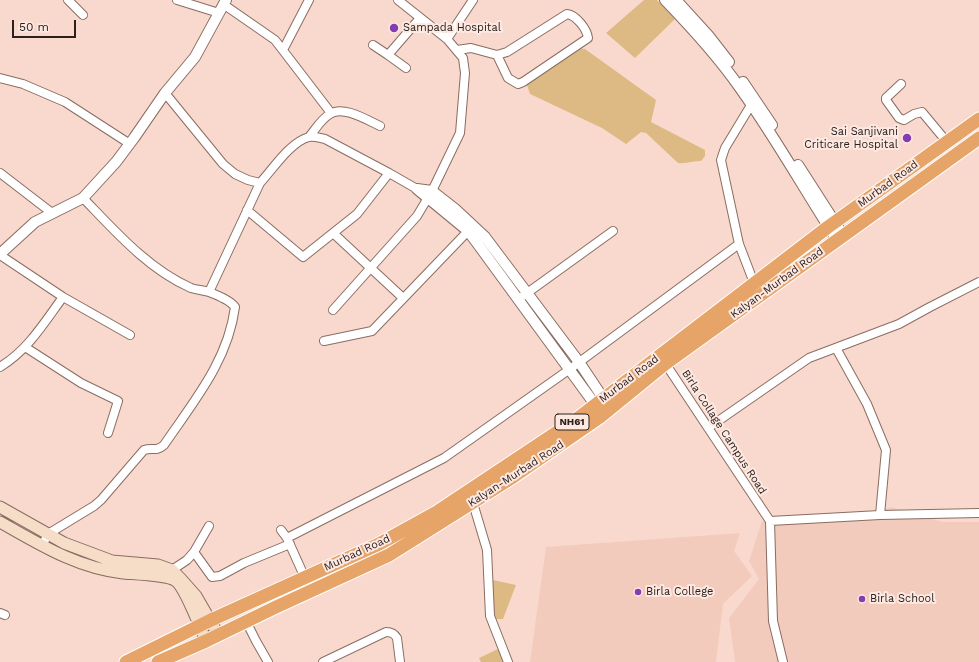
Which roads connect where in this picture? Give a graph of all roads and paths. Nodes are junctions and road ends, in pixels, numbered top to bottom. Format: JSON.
{"nodes":[{"id":1,"x":68,"y":0,"type":"edge"},
{"id":2,"x":177,"y":0,"type":"edge"},
{"id":3,"x":310,"y":0,"type":"edge"},
{"id":4,"x":398,"y":0,"type":"edge"},
{"id":5,"x":473,"y":0,"type":"edge"},
{"id":6,"x":665,"y":0,"type":"edge"},
{"id":7,"x":676,"y":0,"type":"edge"},
{"id":8,"x":223,"y":6,"type":"edge"},
{"id":9,"x":83,"y":15,"type":"dead end"},
{"id":10,"x":420,"y":18,"type":"junction"},
{"id":11,"x":447,"y":39,"type":"junction"},
{"id":12,"x":373,"y":45,"type":"dead end"},
{"id":13,"x":283,"y":50,"type":"junction"},
{"id":14,"x":457,"y":50,"type":"junction"},
{"id":15,"x":388,"y":55,"type":"junction"},
{"id":16,"x":497,"y":55,"type":"junction"},
{"id":17,"x":406,"y":68,"type":"dead end"},
{"id":18,"x":0,"y":78,"type":"edge"},
{"id":19,"x":901,"y":84,"type":"dead end"},
{"id":20,"x":165,"y":93,"type":"junction"},
{"id":21,"x":751,"y":105,"type":"junction"},
{"id":22,"x":331,"y":113,"type":"junction"},
{"id":23,"x":979,"y":119,"type":"edge"},
{"id":24,"x":380,"y":126,"type":"dead end"},
{"id":25,"x":309,"y":137,"type":"junction"},
{"id":26,"x":979,"y":138,"type":"edge"},
{"id":27,"x":947,"y":142,"type":"junction"},
{"id":28,"x":130,"y":144,"type":"junction"},
{"id":29,"x":0,"y":173,"type":"edge"},
{"id":30,"x":390,"y":173,"type":"junction"},
{"id":31,"x":260,"y":183,"type":"junction"},
{"id":32,"x":417,"y":189,"type":"joint"},
{"id":33,"x":430,"y":195,"type":"junction"},
{"id":34,"x":83,"y":198,"type":"junction"},
{"id":35,"x":248,"y":210,"type":"junction"},
{"id":36,"x":52,"y":213,"type":"junction"},
{"id":37,"x":832,"y":224,"type":"junction"},
{"id":38,"x":471,"y":229,"type":"junction"},
{"id":39,"x":613,"y":231,"type":"dead end"},
{"id":40,"x":333,"y":233,"type":"junction"},
{"id":41,"x":840,"y":238,"type":"junction"},
{"id":42,"x":739,"y":244,"type":"junction"},
{"id":43,"x":0,"y":255,"type":"edge"},
{"id":44,"x":370,"y":268,"type":"junction"},
{"id":45,"x":979,"y":282,"type":"edge"},
{"id":46,"x":754,"y":283,"type":"junction"},
{"id":47,"x":209,"y":292,"type":"junction"},
{"id":48,"x":528,"y":292,"type":"junction"},
{"id":49,"x":63,"y":297,"type":"junction"},
{"id":50,"x":403,"y":298,"type":"junction"},
{"id":51,"x":519,"y":299,"type":"junction"},
{"id":52,"x":333,"y":310,"type":"dead end"},
{"id":53,"x":130,"y":336,"type":"dead end"},
{"id":54,"x":324,"y":341,"type":"dead end"},
{"id":55,"x":25,"y":348,"type":"junction"},
{"id":56,"x":836,"y":348,"type":"junction"},
{"id":57,"x":663,"y":359,"type":"junction"},
{"id":58,"x":579,"y":362,"type":"junction"},
{"id":59,"x":0,"y":367,"type":"edge"},
{"id":60,"x":570,"y":369,"type":"junction"},
{"id":61,"x":603,"y":407,"type":"junction"},
{"id":62,"x":708,"y":428,"type":"junction"},
{"id":63,"x":108,"y":433,"type":"dead end"},
{"id":64,"x":470,"y":498,"type":"junction"},
{"id":65,"x":0,"y":507,"type":"edge"},
{"id":66,"x":979,"y":513,"type":"edge"},
{"id":67,"x":880,"y":516,"type":"junction"},
{"id":68,"x":770,"y":521,"type":"junction"},
{"id":69,"x":0,"y":522,"type":"edge"},
{"id":70,"x":209,"y":526,"type":"dead end"},
{"id":71,"x":281,"y":530,"type":"dead end"},
{"id":72,"x":48,"y":534,"type":"junction"},
{"id":73,"x":288,"y":541,"type":"junction"},
{"id":74,"x":42,"y":546,"type":"junction"},
{"id":75,"x":194,"y":552,"type":"junction"},
{"id":76,"x":131,"y":568,"type":"junction"},
{"id":77,"x":172,"y":570,"type":"junction"},
{"id":78,"x":305,"y":578,"type":"junction"},
{"id":79,"x":211,"y":620,"type":"junction"},
{"id":80,"x":246,"y":621,"type":"junction"},
{"id":81,"x":199,"y":627,"type":"junction"},
{"id":82,"x":218,"y":634,"type":"junction"},
{"id":83,"x":206,"y":641,"type":"junction"},
{"id":84,"x":126,"y":662,"type":"edge"},
{"id":85,"x":158,"y":662,"type":"edge"},
{"id":86,"x":268,"y":662,"type":"edge"},
{"id":87,"x":323,"y":662,"type":"edge"},
{"id":88,"x":400,"y":662,"type":"edge"},
{"id":89,"x":508,"y":662,"type":"edge"},
{"id":90,"x":783,"y":662,"type":"edge"}],
"edges":[{"from":1,"to":9,"type":"street"},
{"from":2,"to":8,"type":"street"},
{"from":3,"to":13,"type":"street"},
{"from":4,"to":10,"type":"street"},
{"from":5,"to":11,"type":"street"},
{"from":6,"to":21,"type":"street"},
{"from":7,"to":37,"type":"street"},
{"from":8,"to":13,"type":"street"},
{"from":8,"to":20,"type":"street"},
{"from":10,"to":11,"type":"street"},
{"from":10,"to":15,"type":"street"},
{"from":11,"to":14,"type":"street"},
{"from":12,"to":15,"type":"street"},
{"from":13,"to":22,"type":"street"},
{"from":14,"to":16,"type":"street"},
{"from":14,"to":33,"type":"street"},
{"from":15,"to":17,"type":"street"},
{"from":16,"to":16,"type":"street"},
{"from":18,"to":28,"type":"street"},
{"from":19,"to":27,"type":"street"},
{"from":20,"to":28,"type":"street"},
{"from":20,"to":31,"type":"street"},
{"from":21,"to":37,"type":"street"},
{"from":21,"to":42,"type":"street"},
{"from":22,"to":24,"type":"street"},
{"from":22,"to":25,"type":"street"},
{"from":23,"to":27,"type":"highway","name":"Murbad Road","number":"NH61"},
{"from":25,"to":30,"type":"street"},
{"from":25,"to":31,"type":"street"},
{"from":26,"to":41,"type":"highway","name":"Kalyan-Murbad Road","number":"NH61"},
{"from":27,"to":37,"type":"highway","name":"Murbad Road","number":"NH61"},
{"from":28,"to":34,"type":"street"},
{"from":29,"to":36,"type":"street"},
{"from":30,"to":32,"type":"street"},
{"from":30,"to":40,"type":"street"},
{"from":31,"to":35,"type":"street"},
{"from":32,"to":33,"type":"street"},
{"from":33,"to":38,"type":"street"},
{"from":33,"to":44,"type":"street"},
{"from":34,"to":36,"type":"street"},
{"from":34,"to":47,"type":"street"},
{"from":35,"to":40,"type":"street"},
{"from":35,"to":47,"type":"street"},
{"from":36,"to":43,"type":"street"},
{"from":37,"to":41,"type":"street"},
{"from":37,"to":46,"type":"highway","name":"Murbad Road","number":"NH61"},
{"from":38,"to":48,"type":"street"},
{"from":38,"to":50,"type":"street"},
{"from":38,"to":51,"type":"street"},
{"from":39,"to":48,"type":"street"},
{"from":40,"to":44,"type":"street"},
{"from":41,"to":57,"type":"highway","name":"Kalyan-Murbad Road","number":"NH61"},
{"from":42,"to":46,"type":"street"},
{"from":42,"to":58,"type":"street"},
{"from":43,"to":49,"type":"street"},
{"from":44,"to":50,"type":"street"},
{"from":44,"to":52,"type":"street"},
{"from":45,"to":56,"type":"street"},
{"from":46,"to":57,"type":"highway","name":"Murbad Road","number":"NH61"},
{"from":47,"to":72,"type":"street"},
{"from":48,"to":51,"type":"street"},
{"from":48,"to":58,"type":"street"},
{"from":49,"to":53,"type":"street"},
{"from":49,"to":55,"type":"street"},
{"from":50,"to":54,"type":"street"},
{"from":51,"to":60,"type":"street"},
{"from":55,"to":59,"type":"street"},
{"from":55,"to":63,"type":"street"},
{"from":56,"to":62,"type":"street"},
{"from":56,"to":67,"type":"street"},
{"from":57,"to":61,"type":"highway","name":"Kalyan-Murbad Road","number":"NH61"},
{"from":57,"to":62,"type":"street","name":"Birla Collage Campus Road"},
{"from":58,"to":60,"type":"street"},
{"from":58,"to":61,"type":"street"},
{"from":60,"to":61,"type":"street"},
{"from":60,"to":73,"type":"street"},
{"from":61,"to":64,"type":"highway","name":"Kalyan-Murbad Road","number":"NH61"},
{"from":62,"to":68,"type":"street","name":"Birla Collage Campus Road"},
{"from":64,"to":78,"type":"highway","name":"Murbad Road","number":"NH61"},
{"from":64,"to":80,"type":"highway","name":"Kalyan-Murbad Road","number":"NH61"},
{"from":64,"to":89,"type":"street"},
{"from":65,"to":72,"type":"main road"},
{"from":66,"to":67,"type":"street"},
{"from":67,"to":68,"type":"street"},
{"from":68,"to":90,"type":"street"},
{"from":69,"to":74,"type":"main road"},
{"from":70,"to":75,"type":"street"},
{"from":71,"to":73,"type":"street"},
{"from":72,"to":74,"type":"street"},
{"from":72,"to":76,"type":"main road"},
{"from":73,"to":75,"type":"street"},
{"from":73,"to":78,"type":"street"},
{"from":74,"to":76,"type":"main road"},
{"from":75,"to":77,"type":"street"},
{"from":76,"to":77,"type":"main road"},
{"from":76,"to":81,"type":"main road"},
{"from":77,"to":79,"type":"main road"},
{"from":78,"to":79,"type":"highway","name":"Murbad Road","number":"NH61"},
{"from":79,"to":81,"type":"highway","name":"Murbad Road","number":"NH61"},
{"from":79,"to":82,"type":"main road"},
{"from":80,"to":82,"type":"highway","name":"Kalyan-Murbad Road","number":"NH61"},
{"from":80,"to":86,"type":"street"},
{"from":81,"to":83,"type":"main road"},
{"from":81,"to":84,"type":"highway","name":"Murbad Road","number":"NH61"},
{"from":82,"to":83,"type":"highway","name":"Kalyan-Murbad Road","number":"NH61"},
{"from":83,"to":85,"type":"highway","name":"Kalyan-Murbad Road","number":"NH61"},
{"from":87,"to":88,"type":"street"}]}
